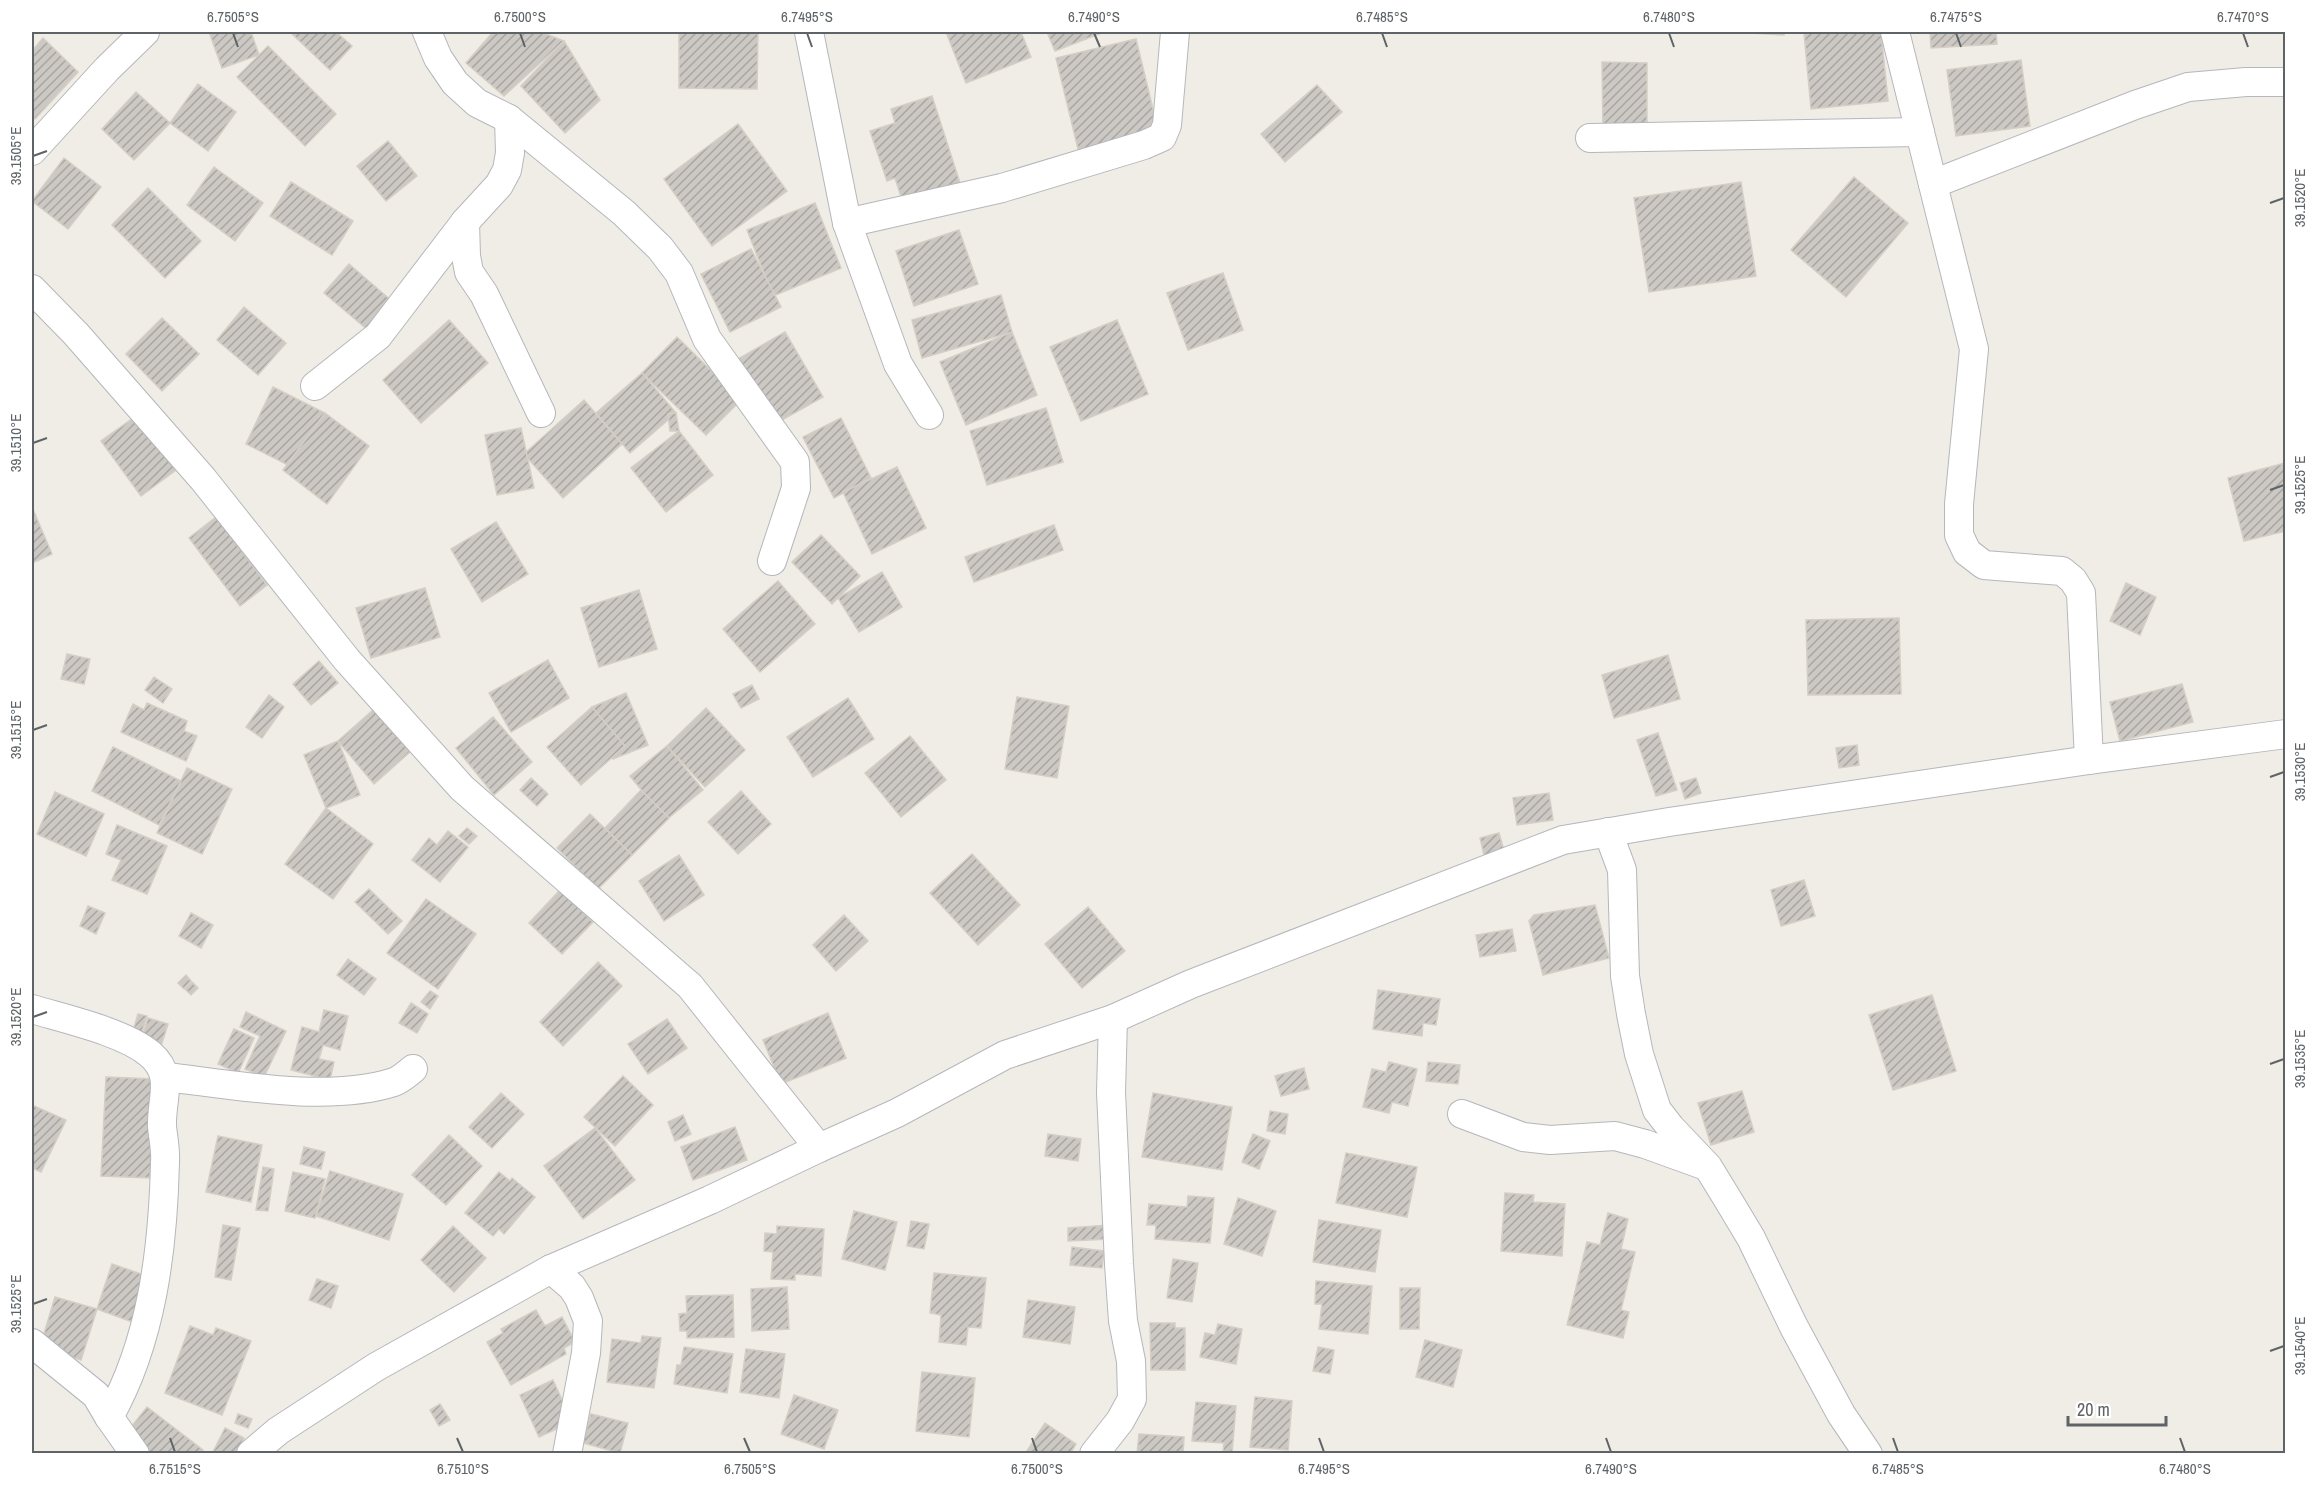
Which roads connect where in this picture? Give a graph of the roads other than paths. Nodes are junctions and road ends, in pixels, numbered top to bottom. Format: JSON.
{"nodes":[{"id":1,"x":145,"y":32,"type":"edge"},
{"id":2,"x":427,"y":32,"type":"edge"},
{"id":3,"x":808,"y":32,"type":"edge"},
{"id":4,"x":1175,"y":32,"type":"edge"},
{"id":5,"x":1895,"y":32,"type":"edge"},
{"id":6,"x":2286,"y":82,"type":"edge"},
{"id":7,"x":509,"y":119,"type":"junction"},
{"id":8,"x":1920,"y":132,"type":"junction"},
{"id":9,"x":1590,"y":138,"type":"dead end"},
{"id":10,"x":32,"y":151,"type":"edge"},
{"id":11,"x":1933,"y":184,"type":"junction"},
{"id":12,"x":465,"y":222,"type":"junction"},
{"id":13,"x":847,"y":223,"type":"junction"},
{"id":14,"x":32,"y":289,"type":"edge"},
{"id":15,"x":315,"y":386,"type":"dead end"},
{"id":16,"x":541,"y":413,"type":"dead end"},
{"id":17,"x":928,"y":415,"type":"dead end"},
{"id":18,"x":772,"y":561,"type":"dead end"},
{"id":19,"x":2286,"y":734,"type":"edge"},
{"id":20,"x":2089,"y":760,"type":"junction"},
{"id":21,"x":1608,"y":832,"type":"junction"},
{"id":22,"x":32,"y":1009,"type":"edge"},
{"id":23,"x":1113,"y":1019,"type":"junction"},
{"id":24,"x":413,"y":1069,"type":"dead end"},
{"id":25,"x":166,"y":1077,"type":"junction"},
{"id":26,"x":1462,"y":1114,"type":"dead end"},
{"id":27,"x":819,"y":1148,"type":"junction"},
{"id":28,"x":1708,"y":1167,"type":"junction"},
{"id":29,"x":551,"y":1269,"type":"junction"},
{"id":30,"x":32,"y":1343,"type":"edge"},
{"id":31,"x":109,"y":1417,"type":"junction"},
{"id":32,"x":135,"y":1454,"type":"edge"},
{"id":33,"x":251,"y":1454,"type":"edge"},
{"id":34,"x":567,"y":1454,"type":"edge"},
{"id":35,"x":1094,"y":1454,"type":"edge"},
{"id":36,"x":1868,"y":1454,"type":"edge"}],
"edges":[{"from":1,"to":10,"type":"street"},
{"from":2,"to":7,"type":"street"},
{"from":3,"to":13,"type":"street"},
{"from":4,"to":13,"type":"street"},
{"from":5,"to":8,"type":"street"},
{"from":6,"to":11,"type":"street"},
{"from":7,"to":12,"type":"street"},
{"from":7,"to":18,"type":"street"},
{"from":8,"to":9,"type":"street"},
{"from":8,"to":11,"type":"street"},
{"from":11,"to":20,"type":"street"},
{"from":12,"to":15,"type":"street"},
{"from":12,"to":16,"type":"street"},
{"from":13,"to":17,"type":"street"},
{"from":14,"to":27,"type":"street"},
{"from":19,"to":20,"type":"street"},
{"from":20,"to":21,"type":"street"},
{"from":21,"to":23,"type":"street"},
{"from":21,"to":28,"type":"street"},
{"from":22,"to":25,"type":"street"},
{"from":23,"to":27,"type":"street"},
{"from":23,"to":35,"type":"street"},
{"from":24,"to":25,"type":"street"},
{"from":25,"to":31,"type":"street"},
{"from":26,"to":28,"type":"street"},
{"from":27,"to":29,"type":"street"},
{"from":28,"to":36,"type":"street"},
{"from":29,"to":33,"type":"street"},
{"from":29,"to":34,"type":"street"},
{"from":30,"to":31,"type":"street"},
{"from":31,"to":32,"type":"street"}]}
